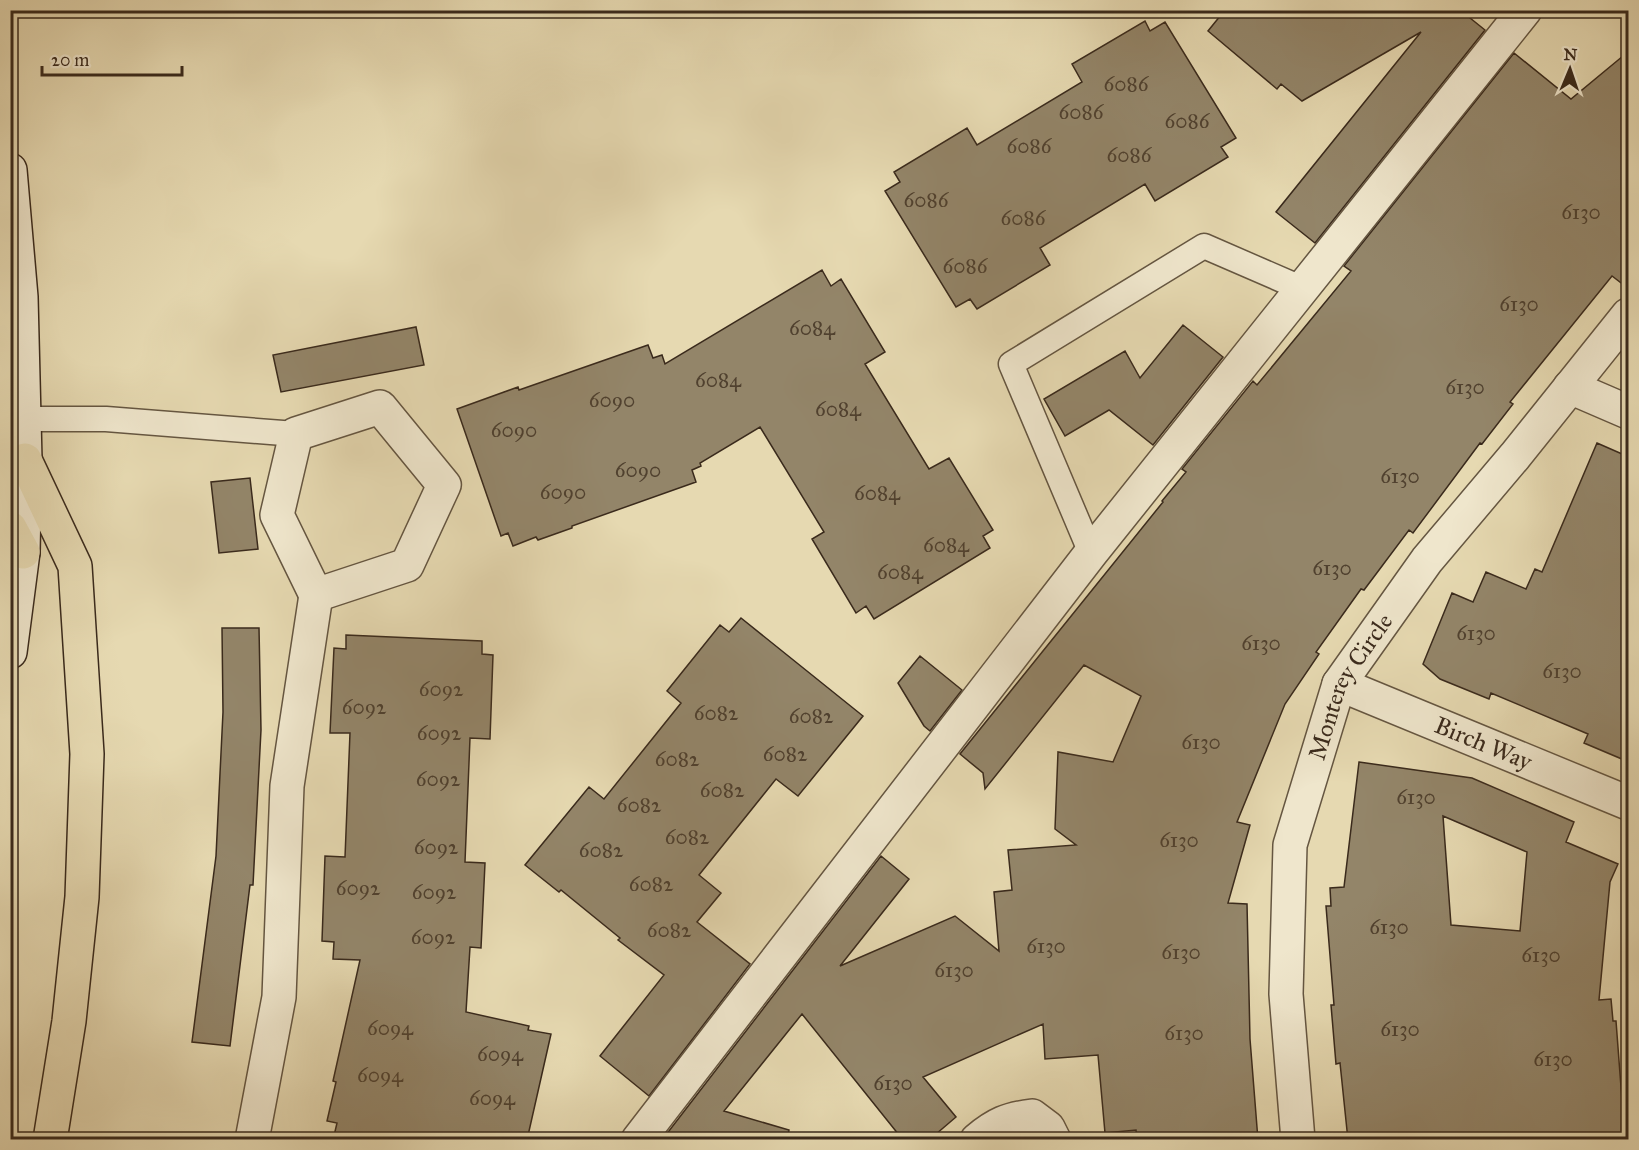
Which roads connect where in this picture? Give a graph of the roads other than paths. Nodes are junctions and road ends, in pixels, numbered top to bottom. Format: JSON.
{"nodes":[{"id":1,"x":1525,"y":10,"type":"edge"},
{"id":2,"x":10,"y":170,"type":"edge"},
{"id":3,"x":1303,"y":289,"type":"junction"},
{"id":4,"x":1629,"y":315,"type":"edge"},
{"id":5,"x":1570,"y":387,"type":"junction"},
{"id":6,"x":1629,"y":412,"type":"edge"},
{"id":7,"x":23,"y":419,"type":"junction"},
{"id":8,"x":296,"y":434,"type":"junction"},
{"id":9,"x":24,"y":460,"type":"junction"},
{"id":10,"x":16,"y":540,"type":"edge"},
{"id":11,"x":1091,"y":554,"type":"junction"},
{"id":12,"x":316,"y":595,"type":"junction"},
{"id":13,"x":10,"y":652,"type":"edge"},
{"id":14,"x":1339,"y":684,"type":"junction"},
{"id":15,"x":1629,"y":803,"type":"edge"},
{"id":16,"x":50,"y":1140,"type":"edge"},
{"id":17,"x":252,"y":1140,"type":"edge"},
{"id":18,"x":638,"y":1140,"type":"edge"},
{"id":19,"x":977,"y":1140,"type":"edge"},
{"id":20,"x":1054,"y":1140,"type":"edge"},
{"id":21,"x":1298,"y":1140,"type":"edge"}],
"edges":[{"from":1,"to":3,"type":"street"},
{"from":2,"to":7,"type":"street"},
{"from":3,"to":11,"type":"street"},
{"from":3,"to":11,"type":"lane"},
{"from":4,"to":5,"type":"street","name":"Monterey Circle"},
{"from":5,"to":6,"type":"street"},
{"from":5,"to":14,"type":"street","name":"Monterey Circle"},
{"from":7,"to":8,"type":"lane"},
{"from":7,"to":9,"type":"street"},
{"from":8,"to":12,"type":"street"},
{"from":8,"to":12,"type":"street"},
{"from":9,"to":10,"type":"street"},
{"from":9,"to":16,"type":"main road"},
{"from":10,"to":13,"type":"street"},
{"from":11,"to":18,"type":"street"},
{"from":12,"to":17,"type":"street"},
{"from":14,"to":15,"type":"street","name":"Birch Way"},
{"from":14,"to":21,"type":"street","name":"Monterey Circle"},
{"from":19,"to":20,"type":"street"}]}
